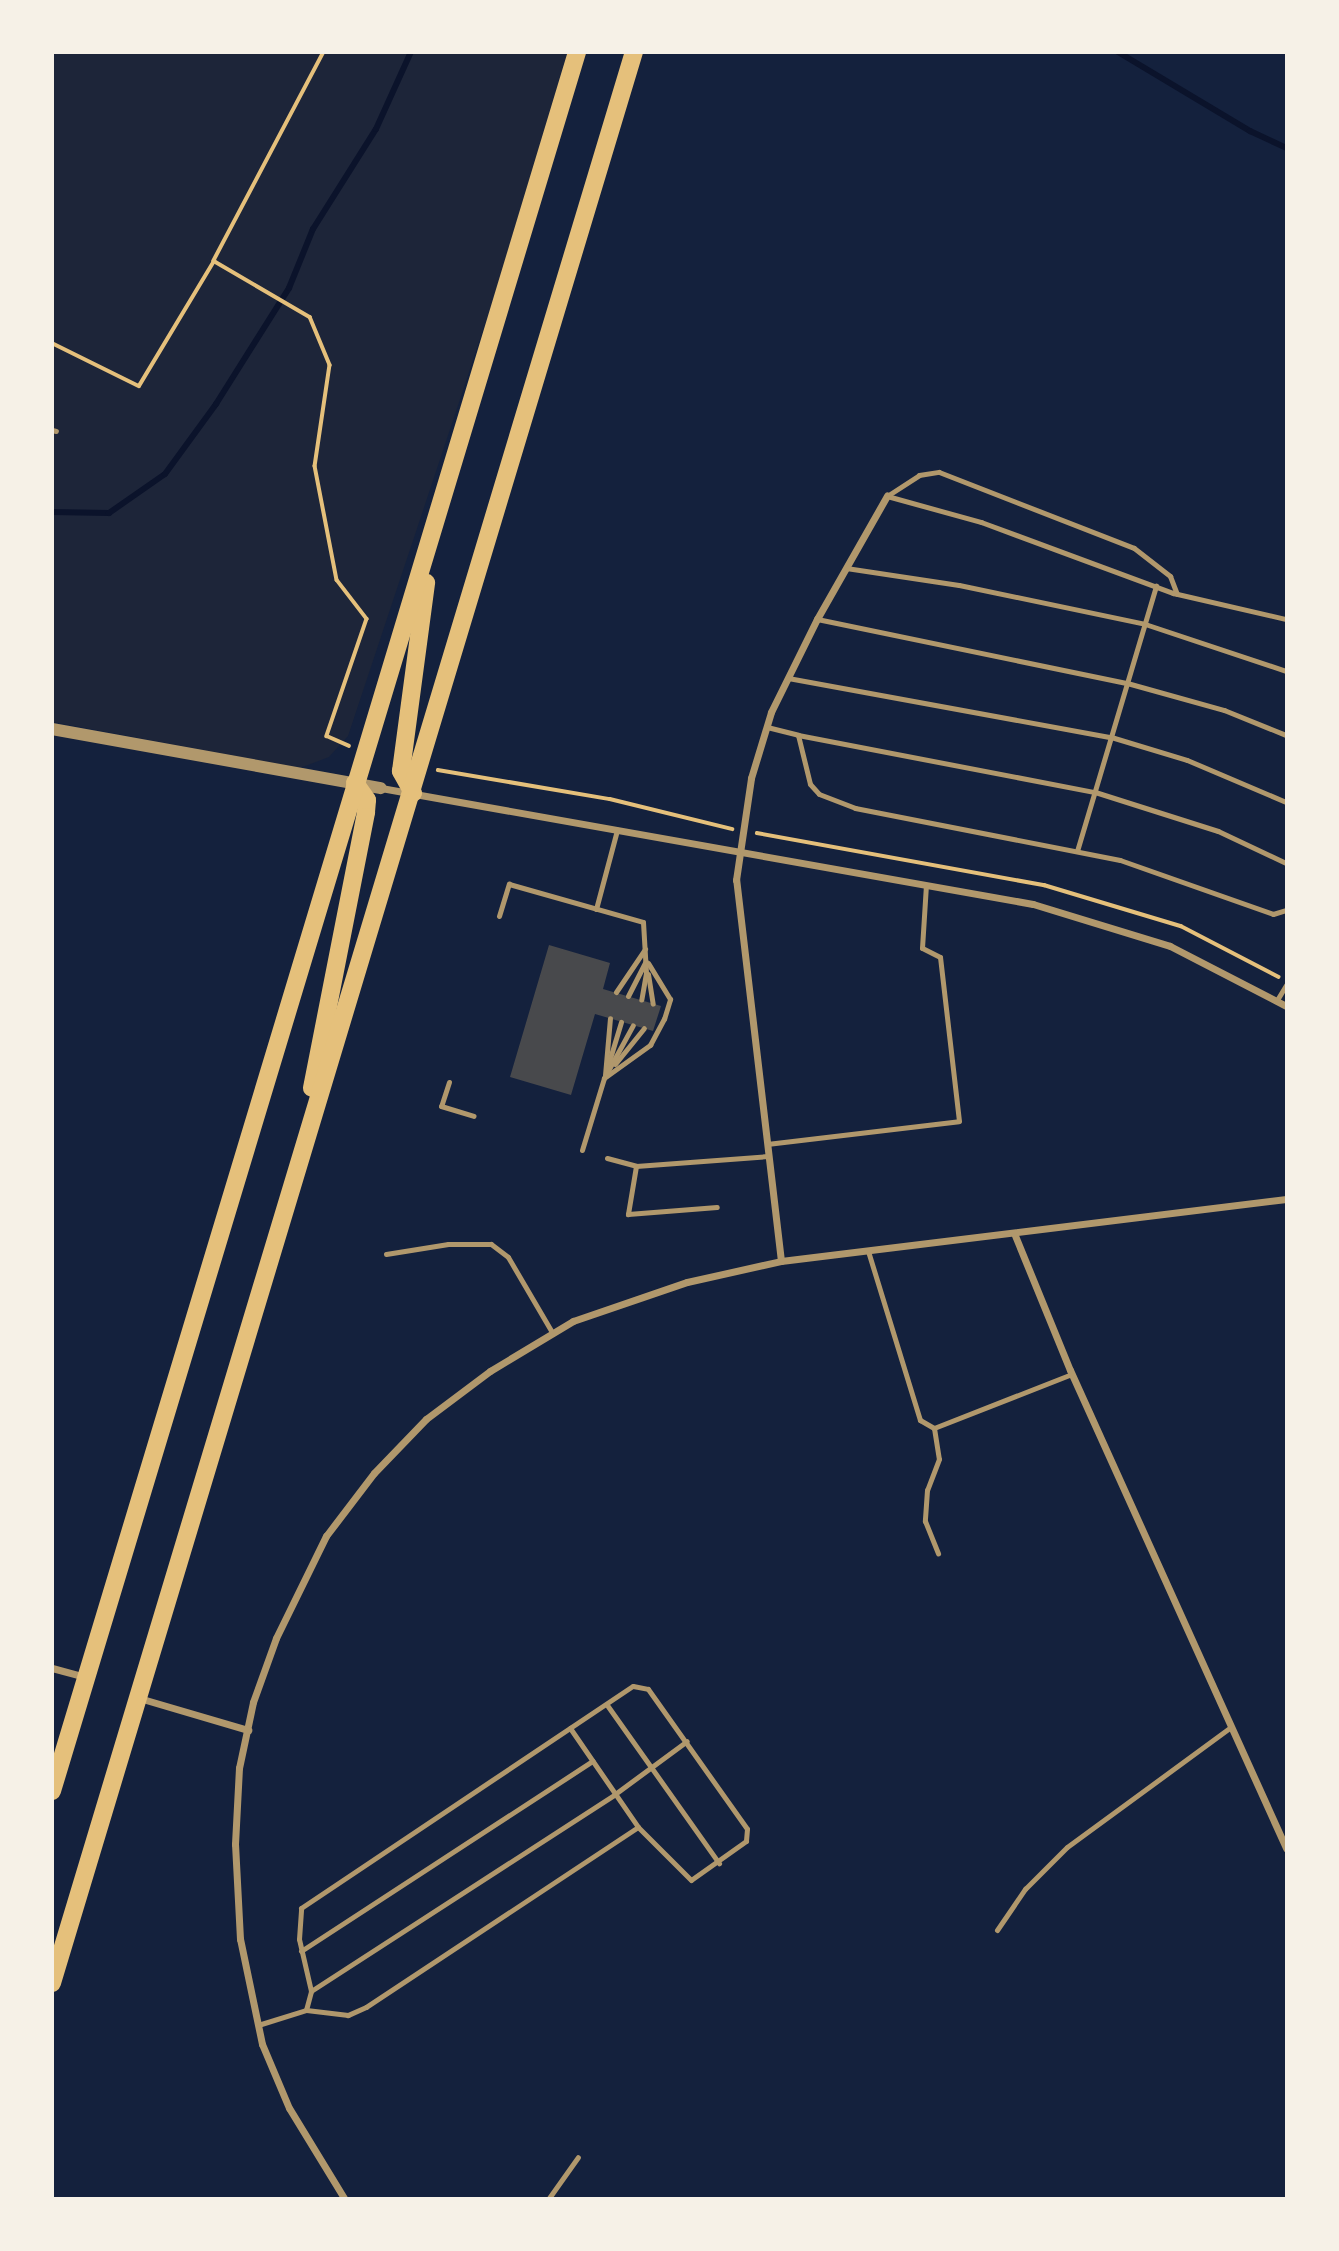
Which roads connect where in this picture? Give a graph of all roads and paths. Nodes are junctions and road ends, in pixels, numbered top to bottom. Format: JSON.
{"nodes":[{"id":1,"x":324,"y":52,"type":"edge"},
{"id":2,"x":577,"y":52,"type":"edge"},
{"id":3,"x":634,"y":52,"type":"edge"},
{"id":4,"x":214,"y":261,"type":"junction"},
{"id":5,"x":52,"y":343,"type":"edge"},
{"id":6,"x":887,"y":496,"type":"junction"},
{"id":7,"x":435,"y":524,"type":"junction"},
{"id":8,"x":846,"y":568,"type":"junction"},
{"id":9,"x":1156,"y":586,"type":"junction"},
{"id":10,"x":1177,"y":594,"type":"junction"},
{"id":11,"x":817,"y":619,"type":"junction"},
{"id":12,"x":1286,"y":619,"type":"edge"},
{"id":13,"x":1144,"y":624,"type":"junction"},
{"id":14,"x":1286,"y":671,"type":"edge"},
{"id":15,"x":788,"y":678,"type":"junction"},
{"id":16,"x":1127,"y":683,"type":"junction"},
{"id":17,"x":767,"y":727,"type":"junction"},
{"id":18,"x":52,"y":729,"type":"edge"},
{"id":19,"x":798,"y":735,"type":"junction"},
{"id":20,"x":1286,"y":736,"type":"edge"},
{"id":21,"x":1111,"y":737,"type":"junction"},
{"id":22,"x":366,"y":752,"type":"junction"},
{"id":23,"x":421,"y":766,"type":"junction"},
{"id":24,"x":355,"y":783,"type":"junction"},
{"id":25,"x":381,"y":788,"type":"joint"},
{"id":26,"x":1095,"y":792,"type":"junction"},
{"id":27,"x":413,"y":793,"type":"junction"},
{"id":28,"x":1286,"y":802,"type":"edge"},
{"id":29,"x":617,"y":830,"type":"junction"},
{"id":30,"x":743,"y":831,"type":"junction"},
{"id":31,"x":1077,"y":851,"type":"junction"},
{"id":32,"x":740,"y":852,"type":"junction"},
{"id":33,"x":1286,"y":863,"type":"edge"},
{"id":34,"x":926,"y":885,"type":"junction"},
{"id":35,"x":596,"y":909,"type":"junction"},
{"id":36,"x":1286,"y":910,"type":"edge"},
{"id":37,"x":499,"y":916,"type":"dead end"},
{"id":38,"x":645,"y":949,"type":"junction"},
{"id":39,"x":646,"y":961,"type":"junction"},
{"id":40,"x":1286,"y":983,"type":"edge"},
{"id":41,"x":616,"y":992,"type":"dead end"},
{"id":42,"x":628,"y":996,"type":"dead end"},
{"id":43,"x":640,"y":1000,"type":"dead end"},
{"id":44,"x":1277,"y":1000,"type":"junction"},
{"id":45,"x":653,"y":1003,"type":"dead end"},
{"id":46,"x":1286,"y":1006,"type":"edge"},
{"id":47,"x":610,"y":1018,"type":"dead end"},
{"id":48,"x":621,"y":1022,"type":"dead end"},
{"id":49,"x":633,"y":1025,"type":"dead end"},
{"id":50,"x":644,"y":1028,"type":"dead end"},
{"id":51,"x":604,"y":1078,"type":"junction"},
{"id":52,"x":449,"y":1082,"type":"dead end"},
{"id":53,"x":473,"y":1115,"type":"dead end"},
{"id":54,"x":767,"y":1144,"type":"junction"},
{"id":55,"x":582,"y":1150,"type":"dead end"},
{"id":56,"x":768,"y":1156,"type":"junction"},
{"id":57,"x":607,"y":1158,"type":"dead end"},
{"id":58,"x":636,"y":1166,"type":"junction"},
{"id":59,"x":293,"y":1188,"type":"junction"},
{"id":60,"x":1286,"y":1199,"type":"edge"},
{"id":61,"x":717,"y":1207,"type":"dead end"},
{"id":62,"x":1014,"y":1233,"type":"junction"},
{"id":63,"x":868,"y":1251,"type":"junction"},
{"id":64,"x":386,"y":1254,"type":"dead end"},
{"id":65,"x":781,"y":1261,"type":"junction"},
{"id":66,"x":553,"y":1334,"type":"junction"},
{"id":67,"x":1072,"y":1374,"type":"junction"},
{"id":68,"x":934,"y":1428,"type":"junction"},
{"id":69,"x":938,"y":1554,"type":"dead end"},
{"id":70,"x":52,"y":1668,"type":"edge"},
{"id":71,"x":87,"y":1677,"type":"junction"},
{"id":72,"x":139,"y":1698,"type":"junction"},
{"id":73,"x":607,"y":1705,"type":"junction"},
{"id":74,"x":1231,"y":1727,"type":"junction"},
{"id":75,"x":569,"y":1728,"type":"junction"},
{"id":76,"x":247,"y":1730,"type":"junction"},
{"id":77,"x":687,"y":1741,"type":"junction"},
{"id":78,"x":592,"y":1761,"type":"junction"},
{"id":79,"x":650,"y":1765,"type":"junction"},
{"id":80,"x":52,"y":1791,"type":"edge"},
{"id":81,"x":615,"y":1794,"type":"junction"},
{"id":82,"x":638,"y":1827,"type":"junction"},
{"id":83,"x":1286,"y":1847,"type":"edge"},
{"id":84,"x":719,"y":1863,"type":"junction"},
{"id":85,"x":998,"y":1930,"type":"dead end"},
{"id":86,"x":301,"y":1951,"type":"junction"},
{"id":87,"x":52,"y":1983,"type":"edge"},
{"id":88,"x":311,"y":1991,"type":"junction"},
{"id":89,"x":306,"y":2010,"type":"junction"},
{"id":90,"x":258,"y":2025,"type":"junction"},
{"id":91,"x":578,"y":2157,"type":"dead end"},
{"id":92,"x":344,"y":2199,"type":"edge"},
{"id":93,"x":549,"y":2199,"type":"edge"}],
"edges":[{"from":1,"to":4,"type":"path"},
{"from":2,"to":7,"type":"main road"},
{"from":3,"to":23,"type":"main road"},
{"from":4,"to":5,"type":"path"},
{"from":4,"to":22,"type":"path"},
{"from":6,"to":8,"type":"street"},
{"from":6,"to":9,"type":"lane"},
{"from":6,"to":10,"type":"lane"},
{"from":7,"to":22,"type":"main road"},
{"from":7,"to":27,"type":"main road"},
{"from":8,"to":11,"type":"street"},
{"from":8,"to":13,"type":"lane"},
{"from":9,"to":10,"type":"lane"},
{"from":9,"to":13,"type":"lane"},
{"from":10,"to":12,"type":"lane"},
{"from":11,"to":15,"type":"street"},
{"from":11,"to":16,"type":"lane"},
{"from":13,"to":14,"type":"lane"},
{"from":13,"to":16,"type":"lane"},
{"from":15,"to":17,"type":"street"},
{"from":15,"to":21,"type":"lane"},
{"from":16,"to":20,"type":"lane"},
{"from":16,"to":21,"type":"lane"},
{"from":17,"to":19,"type":"lane"},
{"from":17,"to":30,"type":"street"},
{"from":18,"to":24,"type":"street"},
{"from":19,"to":26,"type":"lane"},
{"from":19,"to":31,"type":"lane"},
{"from":21,"to":26,"type":"lane"},
{"from":21,"to":28,"type":"lane"},
{"from":22,"to":24,"type":"main road"},
{"from":23,"to":27,"type":"main road"},
{"from":23,"to":30,"type":"path"},
{"from":24,"to":25,"type":"street"},
{"from":24,"to":59,"type":"main road"},
{"from":24,"to":71,"type":"main road"},
{"from":25,"to":27,"type":"street"},
{"from":26,"to":31,"type":"lane"},
{"from":26,"to":33,"type":"lane"},
{"from":27,"to":29,"type":"street"},
{"from":27,"to":59,"type":"main road"},
{"from":29,"to":32,"type":"street"},
{"from":29,"to":35,"type":"lane"},
{"from":30,"to":32,"type":"street"},
{"from":30,"to":40,"type":"path"},
{"from":31,"to":36,"type":"lane"},
{"from":32,"to":34,"type":"street"},
{"from":32,"to":54,"type":"street"},
{"from":34,"to":44,"type":"street"},
{"from":34,"to":54,"type":"lane"},
{"from":35,"to":37,"type":"lane"},
{"from":35,"to":38,"type":"lane"},
{"from":38,"to":39,"type":"lane"},
{"from":38,"to":41,"type":"lane"},
{"from":39,"to":42,"type":"lane"},
{"from":39,"to":43,"type":"lane"},
{"from":39,"to":45,"type":"lane"},
{"from":39,"to":51,"type":"lane"},
{"from":40,"to":44,"type":"lane"},
{"from":44,"to":46,"type":"street"},
{"from":47,"to":51,"type":"lane"},
{"from":48,"to":51,"type":"lane"},
{"from":49,"to":51,"type":"lane"},
{"from":50,"to":51,"type":"lane"},
{"from":51,"to":55,"type":"lane"},
{"from":52,"to":53,"type":"lane"},
{"from":54,"to":56,"type":"street"},
{"from":56,"to":58,"type":"lane"},
{"from":56,"to":65,"type":"street"},
{"from":57,"to":58,"type":"lane"},
{"from":58,"to":61,"type":"lane"},
{"from":59,"to":72,"type":"main road"},
{"from":60,"to":62,"type":"street"},
{"from":62,"to":63,"type":"street"},
{"from":62,"to":67,"type":"street"},
{"from":63,"to":65,"type":"street"},
{"from":63,"to":68,"type":"lane"},
{"from":64,"to":66,"type":"lane"},
{"from":65,"to":66,"type":"street"},
{"from":66,"to":76,"type":"street"},
{"from":67,"to":68,"type":"lane"},
{"from":67,"to":74,"type":"street"},
{"from":68,"to":69,"type":"lane"},
{"from":70,"to":71,"type":"street"},
{"from":71,"to":80,"type":"main road"},
{"from":72,"to":76,"type":"street"},
{"from":72,"to":87,"type":"main road"},
{"from":73,"to":75,"type":"lane"},
{"from":73,"to":77,"type":"lane"},
{"from":73,"to":79,"type":"lane"},
{"from":74,"to":83,"type":"street"},
{"from":74,"to":85,"type":"lane"},
{"from":75,"to":78,"type":"lane"},
{"from":75,"to":86,"type":"lane"},
{"from":76,"to":90,"type":"street"},
{"from":77,"to":79,"type":"lane"},
{"from":77,"to":84,"type":"lane"},
{"from":78,"to":81,"type":"lane"},
{"from":78,"to":86,"type":"lane"},
{"from":79,"to":81,"type":"lane"},
{"from":79,"to":84,"type":"lane"},
{"from":81,"to":82,"type":"lane"},
{"from":81,"to":88,"type":"lane"},
{"from":82,"to":84,"type":"lane"},
{"from":82,"to":89,"type":"lane"},
{"from":86,"to":88,"type":"lane"},
{"from":88,"to":89,"type":"lane"},
{"from":89,"to":90,"type":"lane"},
{"from":90,"to":92,"type":"street"},
{"from":91,"to":93,"type":"lane"}]}
